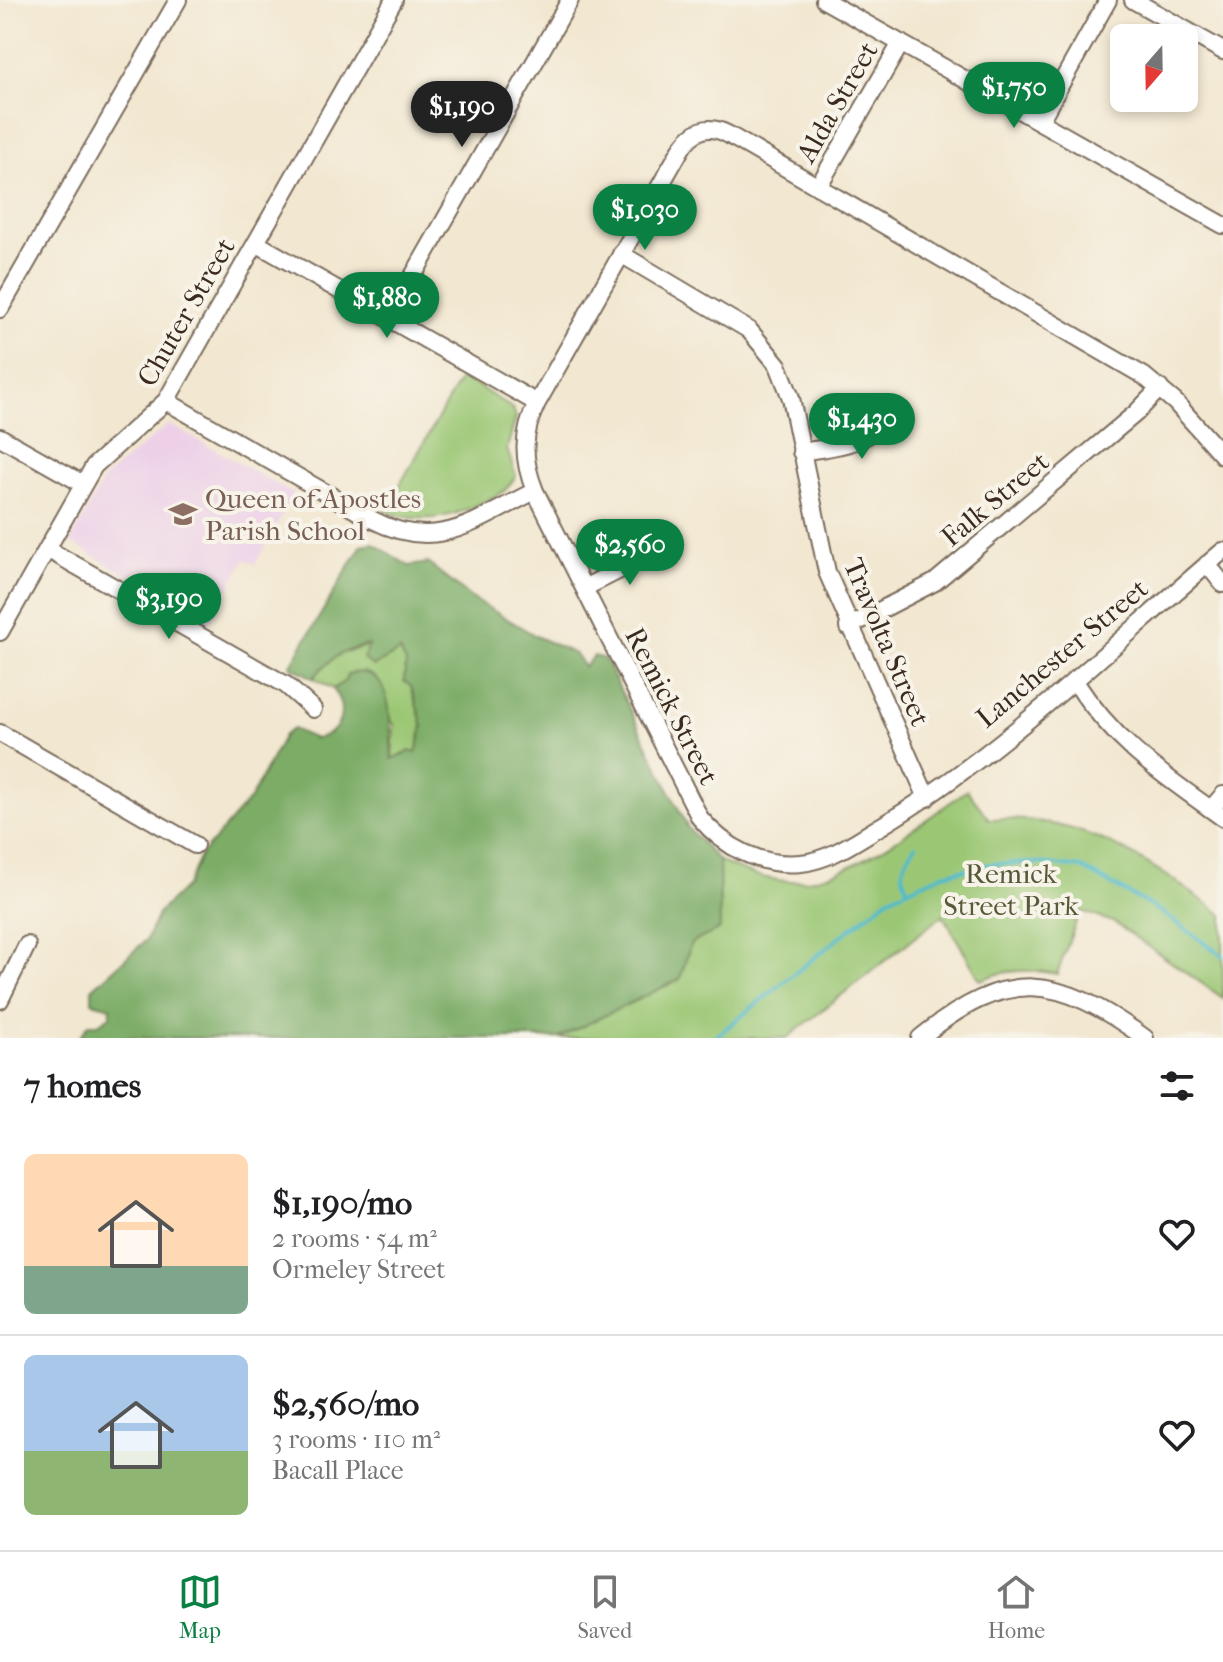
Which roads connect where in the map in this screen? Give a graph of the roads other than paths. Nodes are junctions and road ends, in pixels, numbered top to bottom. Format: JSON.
{"nodes":[{"id":1,"x":178,"y":0,"type":"edge"},
{"id":2,"x":394,"y":0,"type":"edge"},
{"id":3,"x":570,"y":0,"type":"edge"},
{"id":4,"x":824,"y":0,"type":"edge"},
{"id":5,"x":1108,"y":0,"type":"edge"},
{"id":6,"x":1133,"y":0,"type":"edge"},
{"id":7,"x":901,"y":43,"type":"junction"},
{"id":8,"x":1223,"y":51,"type":"edge"},
{"id":9,"x":1040,"y":121,"type":"junction"},
{"id":10,"x":818,"y":187,"type":"junction"},
{"id":11,"x":1223,"y":225,"type":"edge"},
{"id":12,"x":256,"y":243,"type":"junction"},
{"id":13,"x":621,"y":254,"type":"junction"},
{"id":14,"x":0,"y":309,"type":"edge"},
{"id":15,"x":389,"y":318,"type":"junction"},
{"id":16,"x":1160,"y":388,"type":"junction"},
{"id":17,"x":166,"y":401,"type":"junction"},
{"id":18,"x":537,"y":403,"type":"junction"},
{"id":19,"x":889,"y":414,"type":"dead end"},
{"id":20,"x":0,"y":437,"type":"edge"},
{"id":21,"x":801,"y":452,"type":"junction"},
{"id":22,"x":1223,"y":456,"type":"edge"},
{"id":23,"x":83,"y":484,"type":"junction"},
{"id":24,"x":535,"y":491,"type":"junction"},
{"id":25,"x":47,"y":549,"type":"junction"},
{"id":26,"x":659,"y":550,"type":"dead end"},
{"id":27,"x":1223,"y":551,"type":"edge"},
{"id":28,"x":1207,"y":564,"type":"junction"},
{"id":29,"x":1223,"y":584,"type":"edge"},
{"id":30,"x":584,"y":588,"type":"junction"},
{"id":31,"x":848,"y":627,"type":"junction"},
{"id":32,"x":0,"y":632,"type":"edge"},
{"id":33,"x":1074,"y":680,"type":"junction"},
{"id":34,"x":313,"y":709,"type":"dead end"},
{"id":35,"x":0,"y":733,"type":"edge"},
{"id":36,"x":1223,"y":795,"type":"edge"},
{"id":37,"x":927,"y":798,"type":"junction"},
{"id":38,"x":1217,"y":814,"type":"edge"},
{"id":39,"x":195,"y":845,"type":"dead end"},
{"id":40,"x":808,"y":862,"type":"joint"},
{"id":41,"x":27,"y":945,"type":"dead end"},
{"id":42,"x":0,"y":1000,"type":"edge"},
{"id":43,"x":920,"y":1038,"type":"edge"},
{"id":44,"x":1145,"y":1038,"type":"edge"}],
"edges":[{"from":1,"to":14,"type":"street"},
{"from":2,"to":12,"type":"street","name":"Chuter Street"},
{"from":3,"to":15,"type":"street"},
{"from":4,"to":7,"type":"street"},
{"from":5,"to":9,"type":"street"},
{"from":6,"to":8,"type":"street"},
{"from":7,"to":9,"type":"street"},
{"from":7,"to":10,"type":"street","name":"Alda Street"},
{"from":9,"to":11,"type":"street"},
{"from":10,"to":13,"type":"street","name":"Remick Street"},
{"from":10,"to":16,"type":"street","name":"Remick Street"},
{"from":12,"to":15,"type":"street"},
{"from":12,"to":17,"type":"street","name":"Chuter Street"},
{"from":13,"to":18,"type":"street","name":"Remick Street"},
{"from":13,"to":21,"type":"street","name":"Travolta Street"},
{"from":15,"to":18,"type":"street"},
{"from":16,"to":22,"type":"street","name":"Remick Street"},
{"from":16,"to":31,"type":"street","name":"Falk Street"},
{"from":17,"to":23,"type":"street","name":"Chuter Street"},
{"from":17,"to":24,"type":"street"},
{"from":18,"to":24,"type":"street","name":"Remick Street"},
{"from":19,"to":21,"type":"street"},
{"from":20,"to":23,"type":"street"},
{"from":21,"to":31,"type":"street","name":"Travolta Street"},
{"from":23,"to":25,"type":"street","name":"Chuter Street"},
{"from":24,"to":30,"type":"street","name":"Remick Street"},
{"from":25,"to":32,"type":"street","name":"Chuter Street"},
{"from":25,"to":34,"type":"street"},
{"from":26,"to":30,"type":"street"},
{"from":27,"to":28,"type":"street","name":"Lanchester Street"},
{"from":28,"to":29,"type":"street"},
{"from":28,"to":33,"type":"street","name":"Lanchester Street"},
{"from":30,"to":40,"type":"street","name":"Remick Street"},
{"from":31,"to":37,"type":"street","name":"Travolta Street"},
{"from":33,"to":37,"type":"street","name":"Lanchester Street"},
{"from":33,"to":38,"type":"street"},
{"from":35,"to":39,"type":"street"},
{"from":36,"to":38,"type":"street"},
{"from":37,"to":40,"type":"street","name":"Lanchester Street"},
{"from":41,"to":42,"type":"street"},
{"from":43,"to":44,"type":"street"}]}
